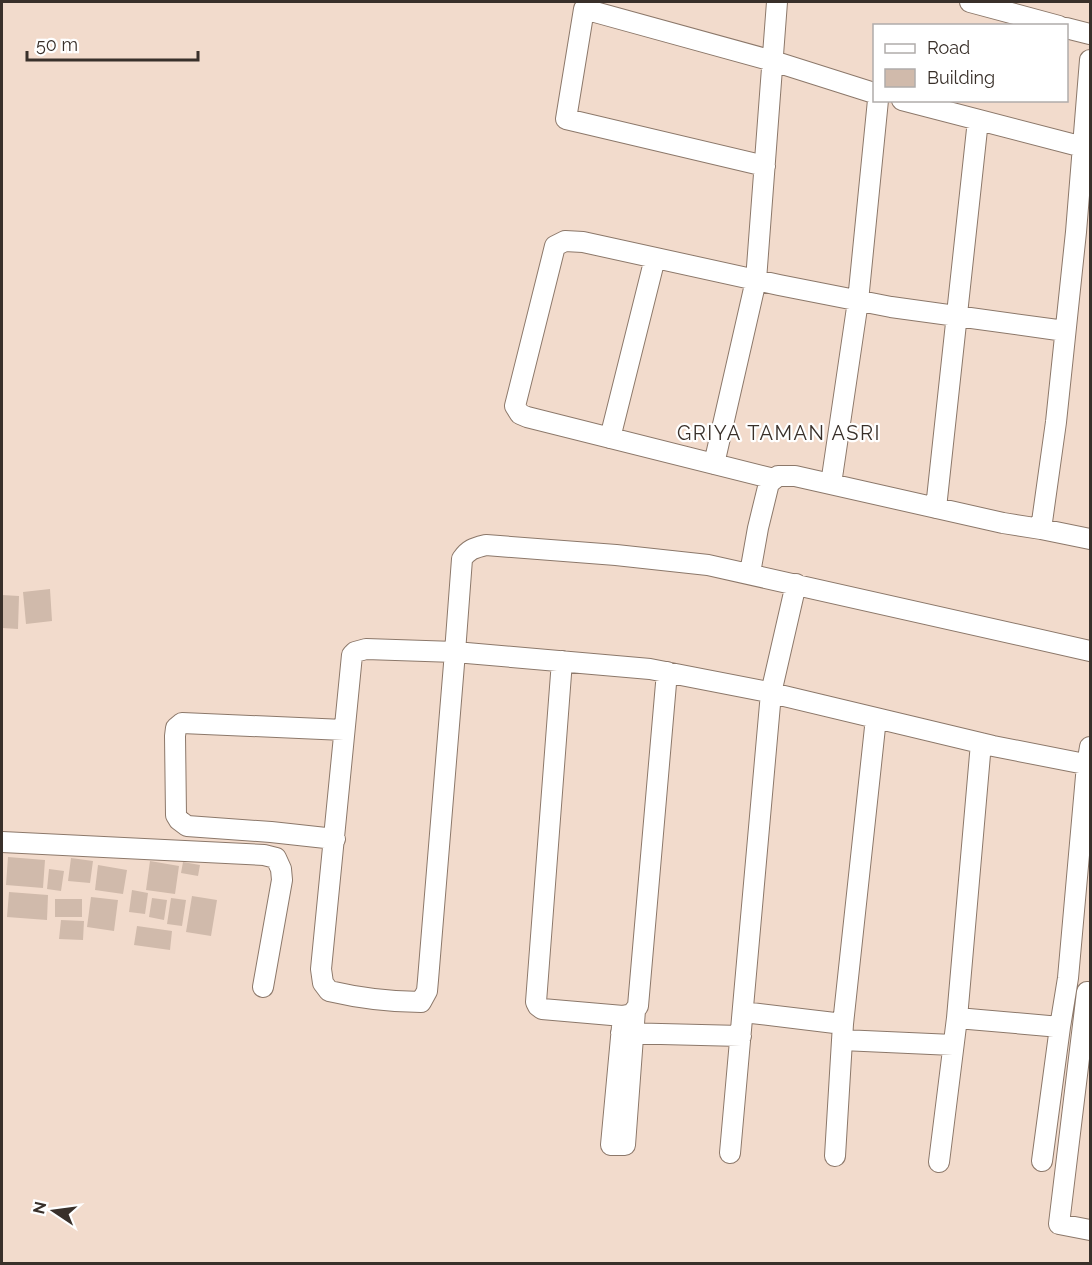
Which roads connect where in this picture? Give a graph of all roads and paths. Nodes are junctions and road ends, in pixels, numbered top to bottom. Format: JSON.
{"nodes":[{"id":1,"x":777,"y":2,"type":"edge"},
{"id":2,"x":979,"y":3,"type":"edge"},
{"id":3,"x":1052,"y":24,"type":"edge"},
{"id":4,"x":1068,"y":28,"type":"edge"},
{"id":5,"x":1090,"y":34,"type":"edge"},
{"id":6,"x":1090,"y":60,"type":"edge"},
{"id":7,"x":773,"y":61,"type":"junction"},
{"id":8,"x":873,"y":93,"type":"edge"},
{"id":9,"x":878,"y":102,"type":"edge"},
{"id":10,"x":910,"y":102,"type":"edge"},
{"id":11,"x":978,"y":120,"type":"junction"},
{"id":12,"x":1083,"y":147,"type":"junction"},
{"id":13,"x":765,"y":166,"type":"junction"},
{"id":14,"x":1083,"y":233,"type":"edge"},
{"id":15,"x":655,"y":258,"type":"junction"},
{"id":16,"x":756,"y":280,"type":"junction"},
{"id":17,"x":858,"y":301,"type":"junction"},
{"id":18,"x":956,"y":316,"type":"junction"},
{"id":19,"x":1065,"y":331,"type":"junction"},
{"id":20,"x":610,"y":438,"type":"junction"},
{"id":21,"x":714,"y":464,"type":"junction"},
{"id":22,"x":774,"y":479,"type":"junction"},
{"id":23,"x":831,"y":484,"type":"junction"},
{"id":24,"x":936,"y":508,"type":"junction"},
{"id":25,"x":1041,"y":530,"type":"junction"},
{"id":26,"x":1090,"y":539,"type":"edge"},
{"id":27,"x":750,"y":573,"type":"junction"},
{"id":28,"x":796,"y":584,"type":"junction"},
{"id":29,"x":1090,"y":651,"type":"edge"},
{"id":30,"x":454,"y":652,"type":"junction"},
{"id":31,"x":562,"y":661,"type":"junction"},
{"id":32,"x":667,"y":672,"type":"junction"},
{"id":33,"x":771,"y":693,"type":"junction"},
{"id":34,"x":876,"y":718,"type":"junction"},
{"id":35,"x":344,"y":730,"type":"junction"},
{"id":36,"x":981,"y":743,"type":"junction"},
{"id":37,"x":1089,"y":759,"type":"edge"},
{"id":38,"x":335,"y":839,"type":"junction"},
{"id":39,"x":2,"y":842,"type":"edge"},
{"id":40,"x":1084,"y":865,"type":"edge"},
{"id":41,"x":263,"y":987,"type":"dead end"},
{"id":42,"x":1066,"y":988,"type":"junction"},
{"id":43,"x":1089,"y":992,"type":"edge"},
{"id":44,"x":743,"y":1012,"type":"junction"},
{"id":45,"x":957,"y":1018,"type":"junction"},
{"id":46,"x":628,"y":1023,"type":"junction"},
{"id":47,"x":1060,"y":1027,"type":"junction"},
{"id":48,"x":843,"y":1032,"type":"junction"},
{"id":49,"x":741,"y":1036,"type":"junction"},
{"id":50,"x":953,"y":1045,"type":"junction"},
{"id":51,"x":1082,"y":1108,"type":"edge"},
{"id":52,"x":730,"y":1153,"type":"dead end"},
{"id":53,"x":835,"y":1156,"type":"dead end"},
{"id":54,"x":1042,"y":1161,"type":"dead end"},
{"id":55,"x":939,"y":1162,"type":"dead end"},
{"id":56,"x":1090,"y":1230,"type":"edge"}],
"edges":[{"from":1,"to":7,"type":"street"},
{"from":2,"to":3,"type":"street"},
{"from":4,"to":5,"type":"street"},
{"from":6,"to":12,"type":"street"},
{"from":7,"to":8,"type":"street"},
{"from":7,"to":13,"type":"street"},
{"from":7,"to":13,"type":"street"},
{"from":9,"to":17,"type":"street"},
{"from":10,"to":11,"type":"street"},
{"from":11,"to":12,"type":"street"},
{"from":11,"to":18,"type":"street"},
{"from":12,"to":14,"type":"street"},
{"from":13,"to":16,"type":"street"},
{"from":14,"to":19,"type":"street"},
{"from":15,"to":16,"type":"street"},
{"from":15,"to":20,"type":"street"},
{"from":15,"to":20,"type":"street"},
{"from":16,"to":17,"type":"street"},
{"from":16,"to":21,"type":"street"},
{"from":17,"to":18,"type":"street"},
{"from":17,"to":23,"type":"street"},
{"from":18,"to":19,"type":"street"},
{"from":18,"to":24,"type":"street"},
{"from":19,"to":25,"type":"street"},
{"from":20,"to":21,"type":"street"},
{"from":21,"to":22,"type":"street"},
{"from":22,"to":23,"type":"street"},
{"from":22,"to":27,"type":"street"},
{"from":23,"to":24,"type":"street"},
{"from":24,"to":25,"type":"street"},
{"from":25,"to":26,"type":"street"},
{"from":27,"to":28,"type":"street"},
{"from":27,"to":30,"type":"street"},
{"from":28,"to":29,"type":"street"},
{"from":28,"to":33,"type":"street"},
{"from":30,"to":31,"type":"street"},
{"from":30,"to":35,"type":"street"},
{"from":30,"to":38,"type":"street"},
{"from":31,"to":32,"type":"street"},
{"from":31,"to":46,"type":"street"},
{"from":32,"to":33,"type":"street"},
{"from":32,"to":46,"type":"street"},
{"from":33,"to":34,"type":"street"},
{"from":33,"to":44,"type":"street"},
{"from":34,"to":36,"type":"street"},
{"from":34,"to":48,"type":"street"},
{"from":35,"to":38,"type":"street"},
{"from":35,"to":38,"type":"street"},
{"from":36,"to":37,"type":"street"},
{"from":36,"to":45,"type":"street"},
{"from":37,"to":40,"type":"street"},
{"from":39,"to":41,"type":"street"},
{"from":40,"to":42,"type":"street"},
{"from":42,"to":43,"type":"street"},
{"from":42,"to":47,"type":"street"},
{"from":43,"to":51,"type":"street"},
{"from":44,"to":48,"type":"street"},
{"from":44,"to":49,"type":"street"},
{"from":45,"to":47,"type":"street"},
{"from":45,"to":50,"type":"street"},
{"from":46,"to":49,"type":"street"},
{"from":47,"to":54,"type":"street"},
{"from":48,"to":50,"type":"street"},
{"from":48,"to":53,"type":"street"},
{"from":49,"to":52,"type":"street"},
{"from":50,"to":55,"type":"street"},
{"from":51,"to":56,"type":"street"}]}
